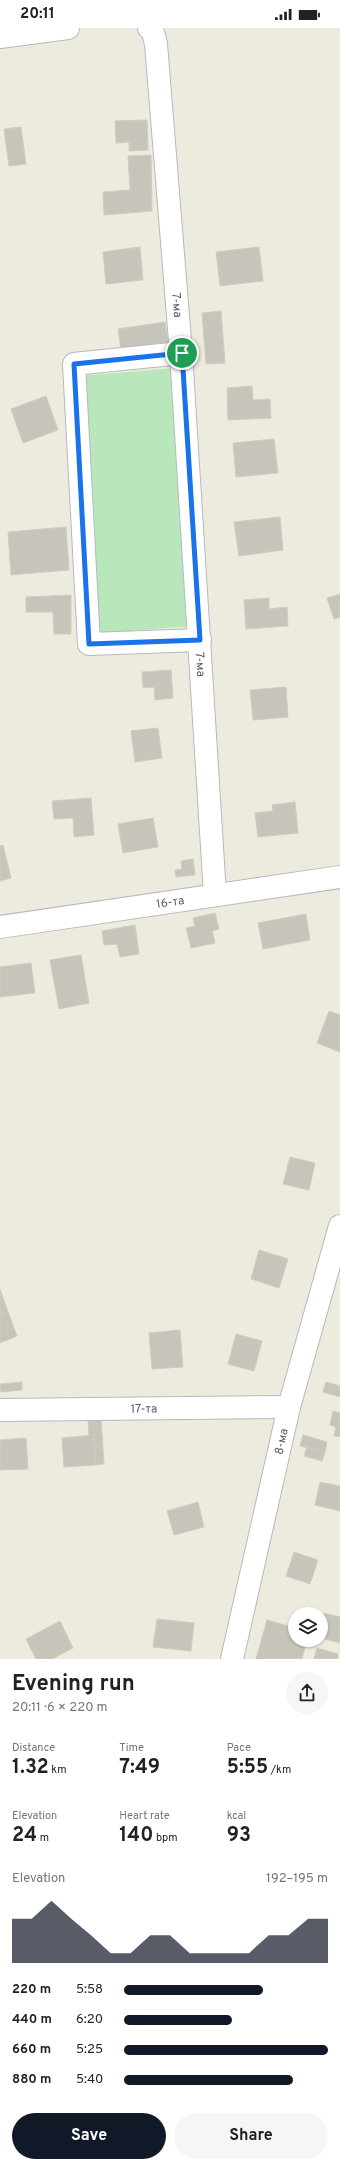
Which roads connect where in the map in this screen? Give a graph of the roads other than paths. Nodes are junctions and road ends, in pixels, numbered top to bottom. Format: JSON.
{"nodes":[{"id":1,"x":68,"y":28,"type":"edge"},
{"id":2,"x":149,"y":28,"type":"edge"},
{"id":3,"x":0,"y":37,"type":"edge"},
{"id":4,"x":182,"y":353,"type":"junction"},
{"id":5,"x":200,"y":640,"type":"junction"},
{"id":6,"x":340,"y":877,"type":"edge"},
{"id":7,"x":215,"y":896,"type":"junction"},
{"id":8,"x":0,"y":927,"type":"edge"},
{"id":9,"x":340,"y":1226,"type":"edge"},
{"id":10,"x":289,"y":1407,"type":"junction"},
{"id":11,"x":0,"y":1410,"type":"edge"},
{"id":12,"x":232,"y":1659,"type":"edge"}],
"edges":[{"from":1,"to":3,"type":"street"},
{"from":2,"to":4,"type":"street","name":"7-ма"},
{"from":4,"to":5,"type":"street","name":"7-ма"},
{"from":4,"to":5,"type":"street"},
{"from":5,"to":7,"type":"street","name":"7-ма"},
{"from":6,"to":7,"type":"street","name":"16-та"},
{"from":7,"to":8,"type":"street","name":"16-та"},
{"from":9,"to":10,"type":"street","name":"8-ма"},
{"from":10,"to":11,"type":"street","name":"17-та"},
{"from":10,"to":12,"type":"street","name":"8-ма"}]}
